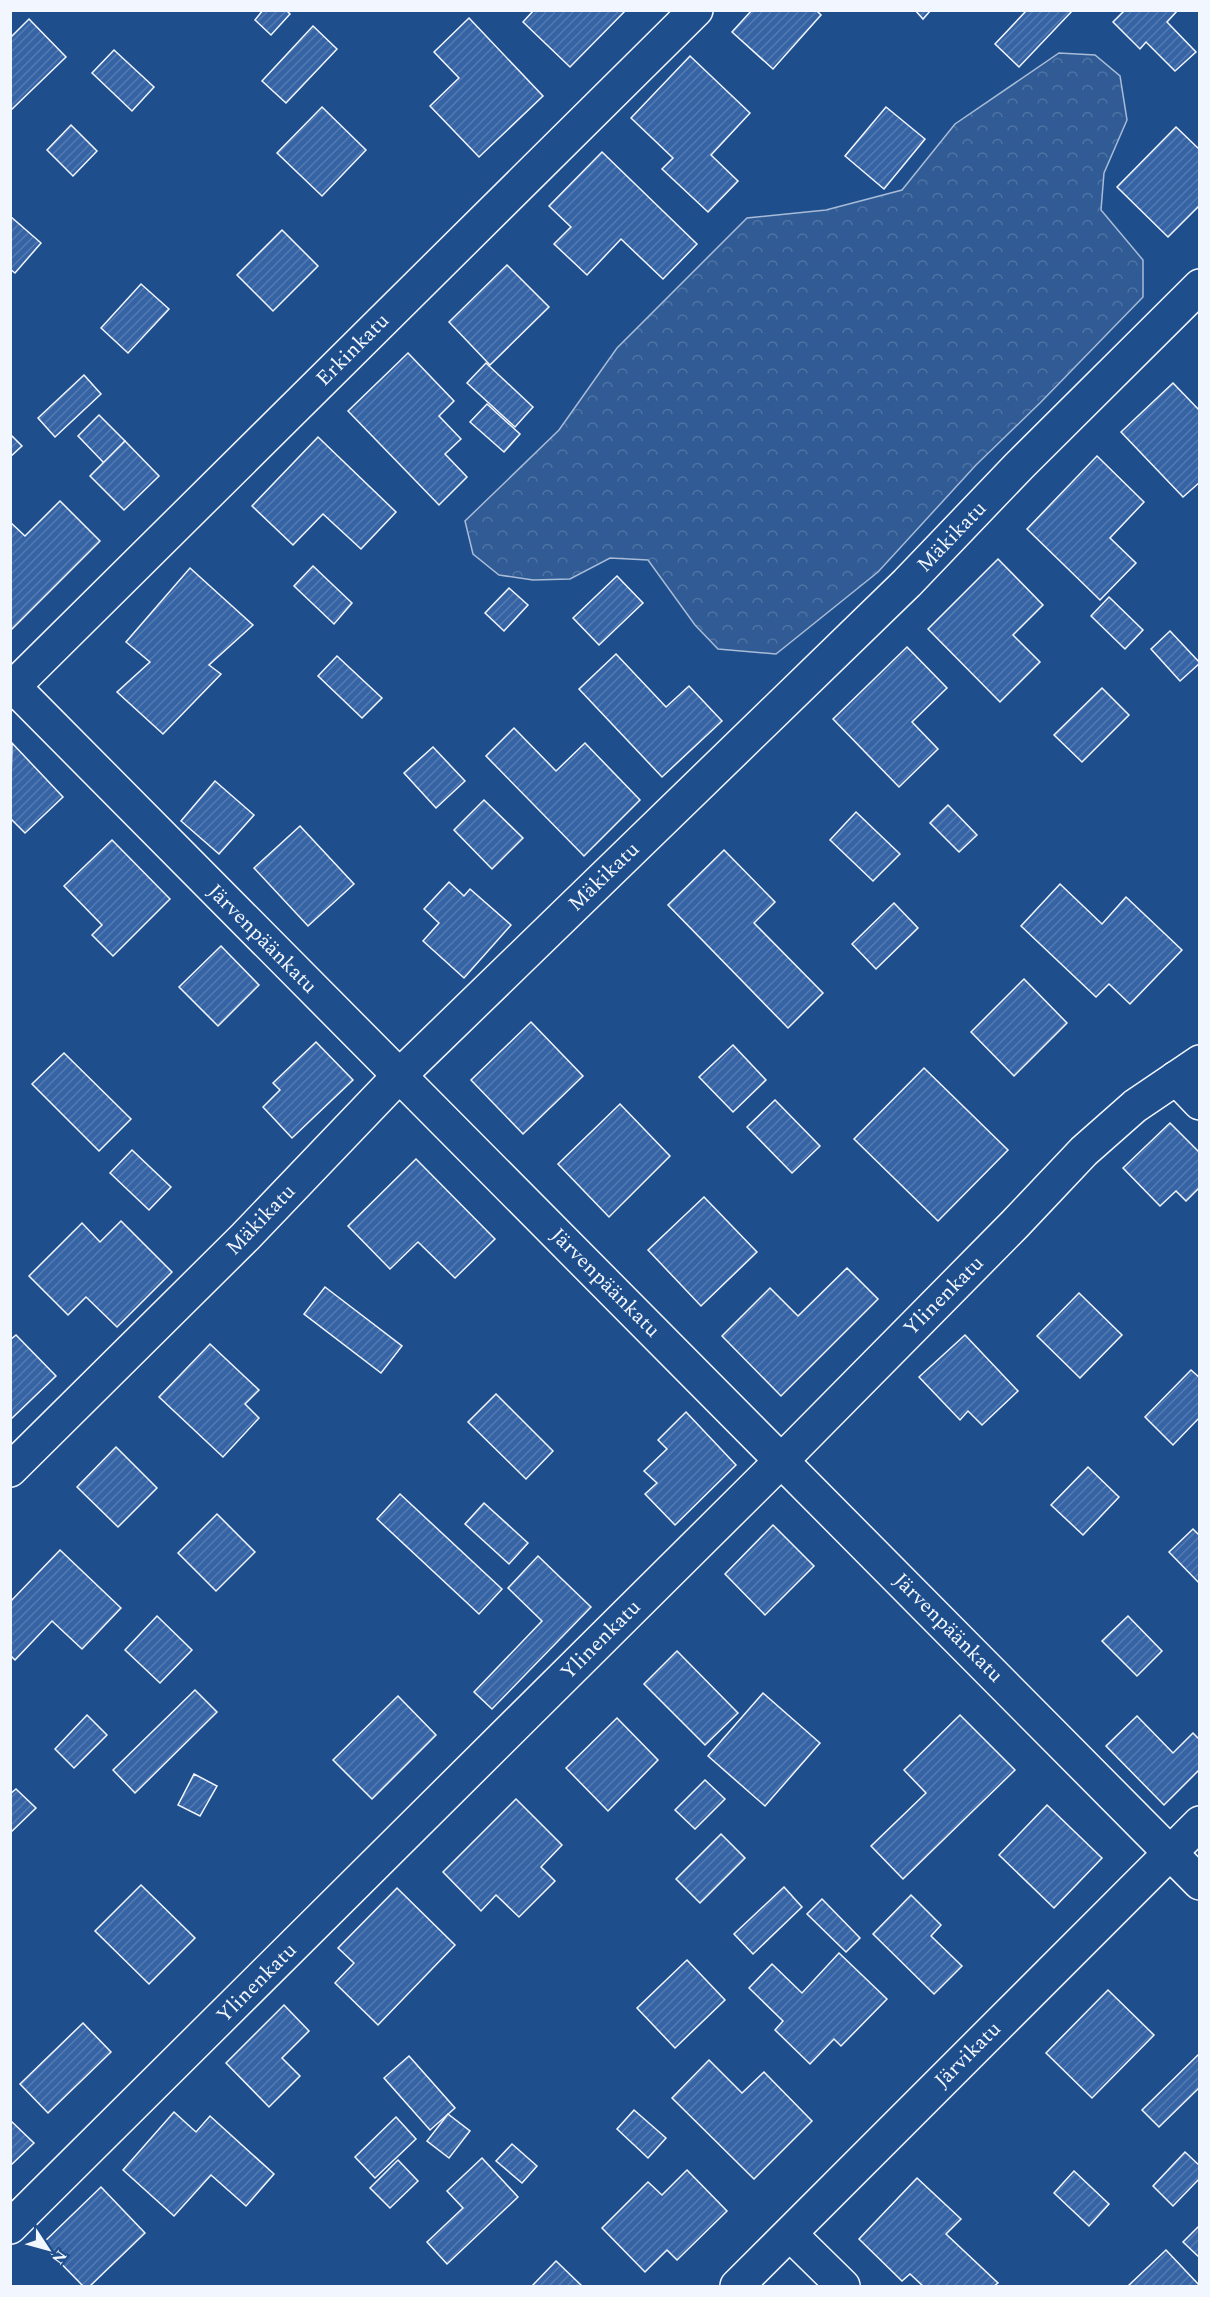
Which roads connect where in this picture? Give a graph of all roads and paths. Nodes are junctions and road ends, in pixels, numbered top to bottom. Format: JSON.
{"nodes":[{"id":1,"x":696,"y":10,"type":"edge"},
{"id":2,"x":1200,"y":285,"type":"edge"},
{"id":3,"x":12,"y":687,"type":"edge"},
{"id":4,"x":1188,"y":1070,"type":"edge"},
{"id":5,"x":398,"y":1077,"type":"junction"},
{"id":6,"x":1200,"y":1103,"type":"edge"},
{"id":7,"x":782,"y":1460,"type":"junction"},
{"id":8,"x":10,"y":1470,"type":"edge"},
{"id":9,"x":1200,"y":1823,"type":"edge"},
{"id":10,"x":1170,"y":1853,"type":"junction"},
{"id":11,"x":1200,"y":1883,"type":"edge"},
{"id":12,"x":10,"y":2228,"type":"edge"},
{"id":13,"x":789,"y":2234,"type":"junction"},
{"id":14,"x":737,"y":2286,"type":"edge"},
{"id":15,"x":843,"y":2286,"type":"edge"}],
"edges":[{"from":1,"to":3,"type":"street","name":"Erkinkatu"},
{"from":2,"to":5,"type":"street","name":"Mäkikatu"},
{"from":3,"to":5,"type":"street","name":"Järvenpäänkatu"},
{"from":4,"to":6,"type":"street"},
{"from":4,"to":7,"type":"street","name":"Ylinenkatu"},
{"from":5,"to":7,"type":"street","name":"Järvenpäänkatu"},
{"from":5,"to":8,"type":"street","name":"Mäkikatu"},
{"from":7,"to":10,"type":"street","name":"Järvenpäänkatu"},
{"from":7,"to":12,"type":"street","name":"Ylinenkatu"},
{"from":9,"to":10,"type":"street","name":"Järvikatu"},
{"from":10,"to":11,"type":"street","name":"Järvenpäänkatu"},
{"from":10,"to":13,"type":"street","name":"Järvikatu"},
{"from":13,"to":14,"type":"street","name":"Järvikatu"},
{"from":13,"to":15,"type":"street"}]}
